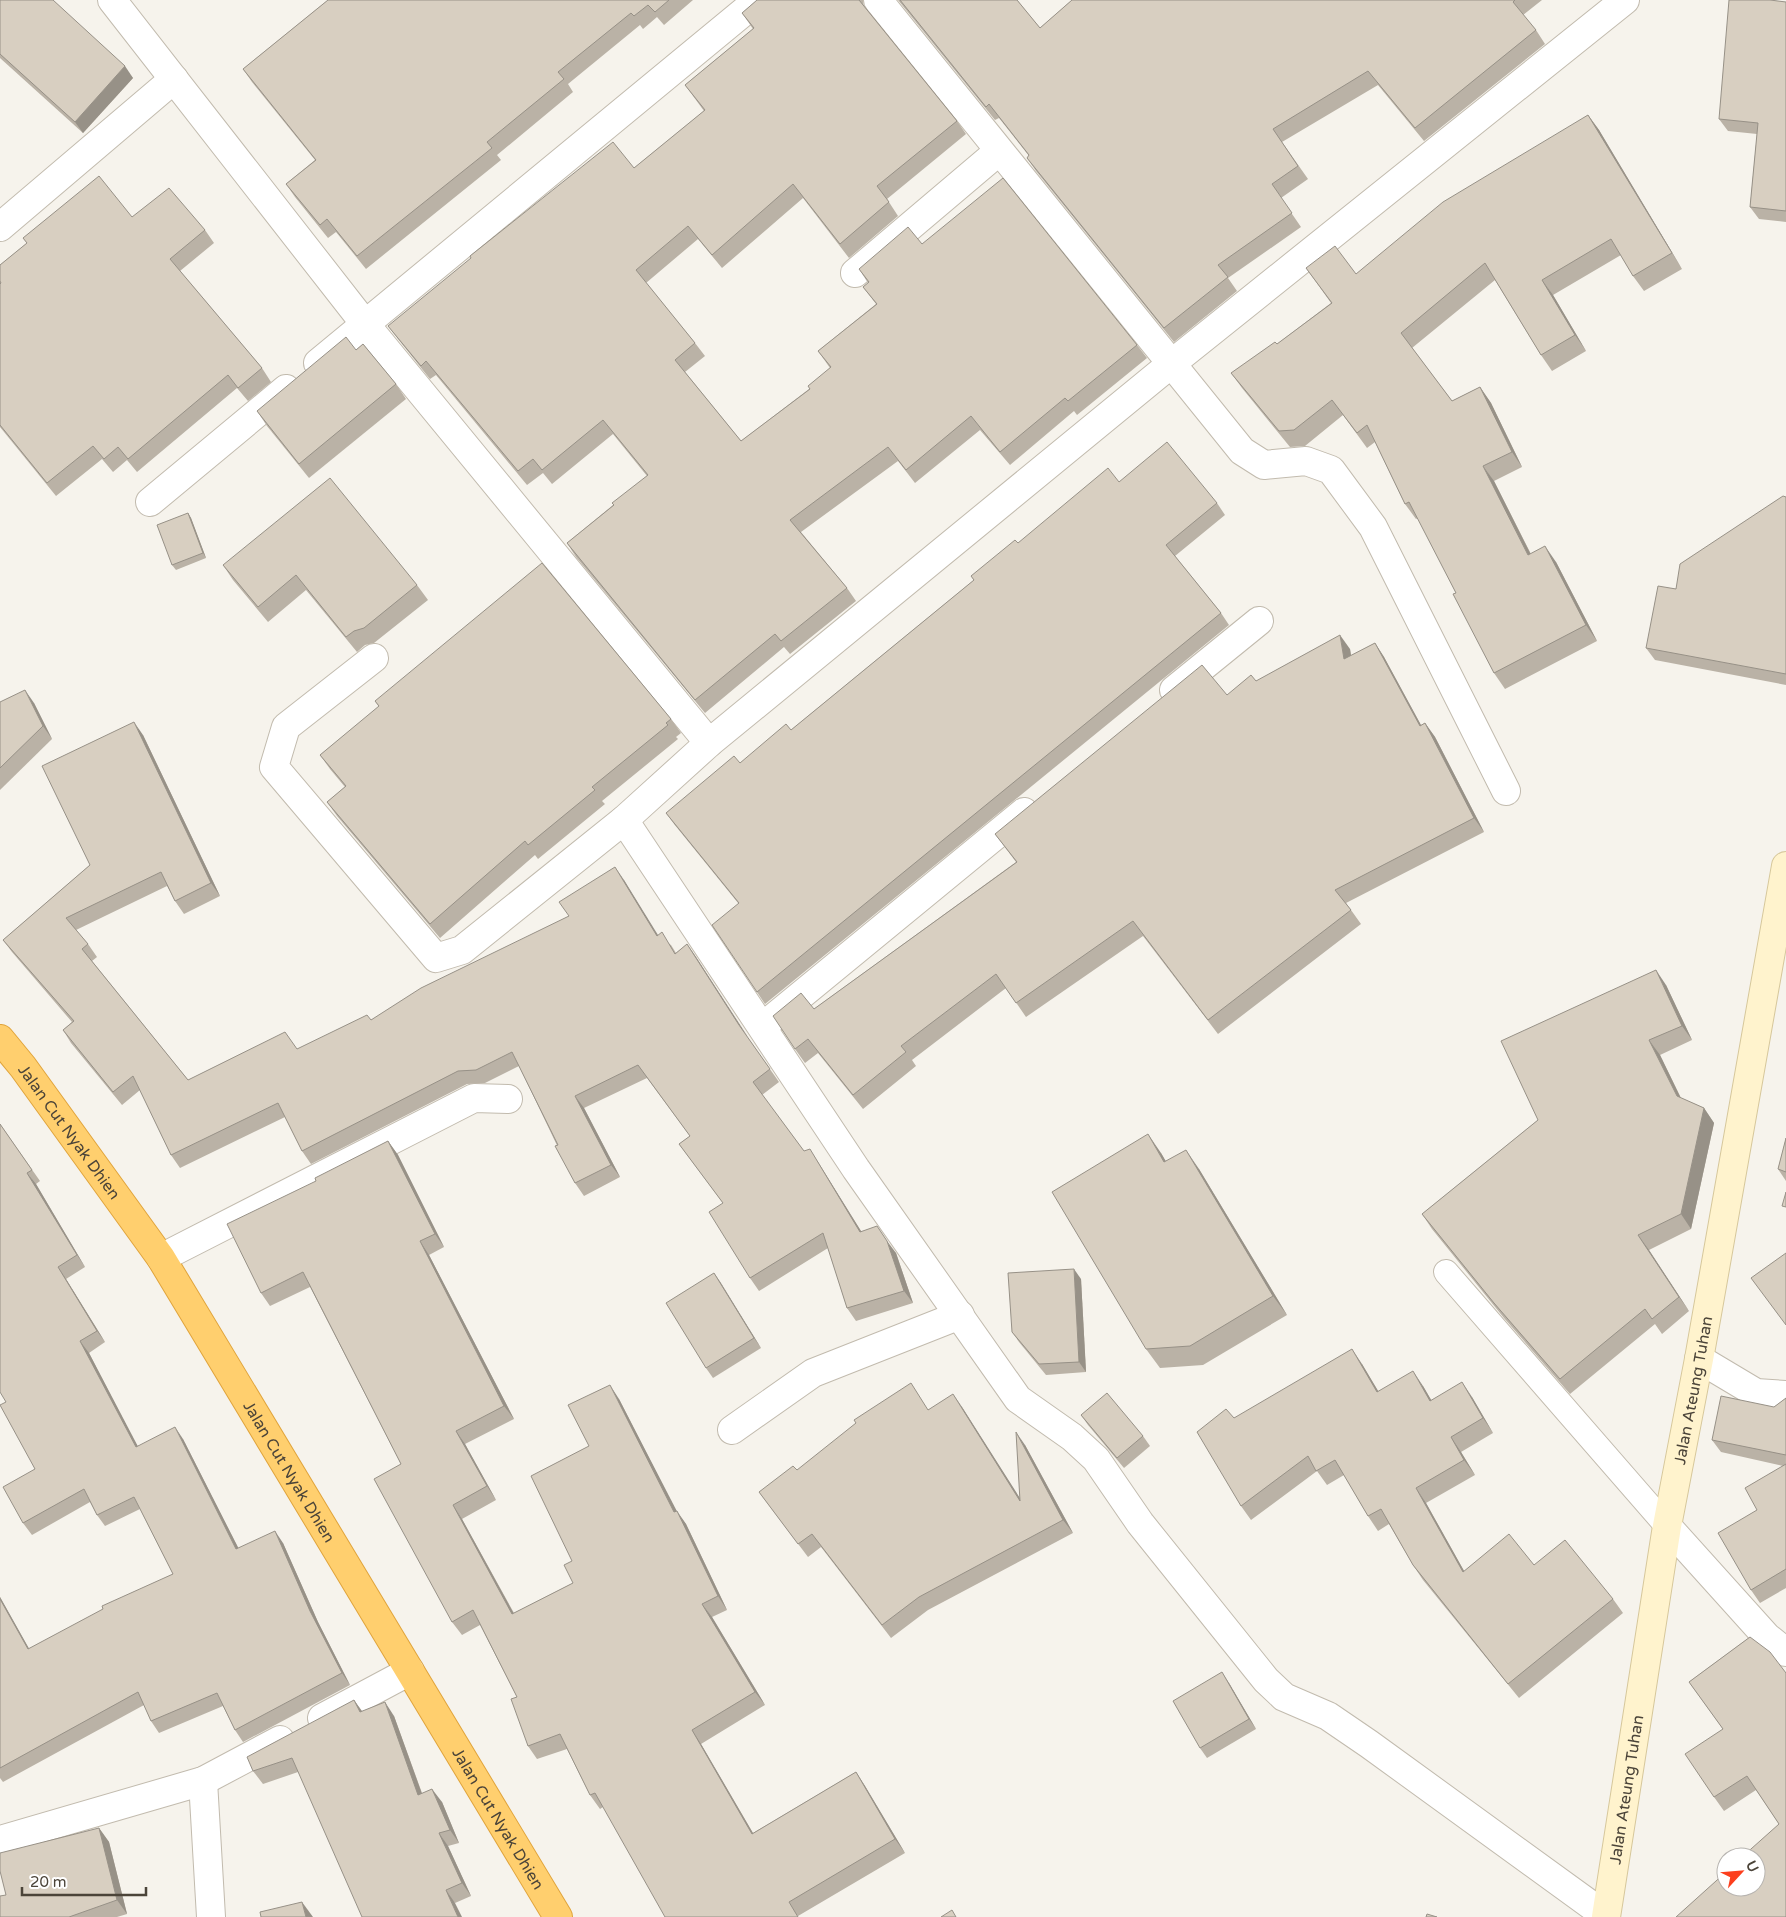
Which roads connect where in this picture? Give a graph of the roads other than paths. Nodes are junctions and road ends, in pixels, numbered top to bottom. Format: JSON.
{"nodes":[{"id":1,"x":112,"y":0,"type":"edge"},
{"id":2,"x":758,"y":0,"type":"edge"},
{"id":3,"x":878,"y":0,"type":"edge"},
{"id":4,"x":1625,"y":0,"type":"edge"},
{"id":5,"x":174,"y":79,"type":"junction"},
{"id":6,"x":999,"y":150,"type":"junction"},
{"id":7,"x":0,"y":227,"type":"edge"},
{"id":8,"x":855,"y":273,"type":"dead end"},
{"id":9,"x":365,"y":324,"type":"junction"},
{"id":10,"x":1171,"y":364,"type":"junction"},
{"id":11,"x":150,"y":502,"type":"dead end"},
{"id":12,"x":1259,"y":621,"type":"dead end"},
{"id":13,"x":374,"y":658,"type":"dead end"},
{"id":14,"x":1151,"y":709,"type":"edge"},
{"id":15,"x":709,"y":743,"type":"junction"},
{"id":16,"x":1506,"y":791,"type":"dead end"},
{"id":17,"x":1043,"y":797,"type":"edge"},
{"id":18,"x":624,"y":820,"type":"junction"},
{"id":19,"x":1786,"y":866,"type":"edge"},
{"id":20,"x":760,"y":1028,"type":"junction"},
{"id":21,"x":0,"y":1039,"type":"edge"},
{"id":22,"x":508,"y":1099,"type":"dead end"},
{"id":23,"x":161,"y":1258,"type":"junction"},
{"id":24,"x":1446,"y":1272,"type":"edge"},
{"id":25,"x":960,"y":1315,"type":"junction"},
{"id":26,"x":1699,"y":1359,"type":"junction"},
{"id":27,"x":1786,"y":1395,"type":"edge"},
{"id":28,"x":732,"y":1430,"type":"dead end"},
{"id":29,"x":1666,"y":1526,"type":"junction"},
{"id":30,"x":1786,"y":1652,"type":"edge"},
{"id":31,"x":410,"y":1671,"type":"junction"},
{"id":32,"x":203,"y":1781,"type":"junction"},
{"id":33,"x":0,"y":1840,"type":"edge"},
{"id":34,"x":211,"y":1917,"type":"edge"},
{"id":35,"x":558,"y":1917,"type":"edge"},
{"id":36,"x":1606,"y":1917,"type":"edge"}],
"edges":[{"from":1,"to":5,"type":"street"},
{"from":2,"to":9,"type":"street"},
{"from":3,"to":6,"type":"street"},
{"from":4,"to":10,"type":"street"},
{"from":5,"to":7,"type":"street"},
{"from":5,"to":9,"type":"street"},
{"from":6,"to":8,"type":"street"},
{"from":6,"to":10,"type":"street"},
{"from":9,"to":11,"type":"street"},
{"from":9,"to":15,"type":"street"},
{"from":10,"to":15,"type":"street"},
{"from":10,"to":16,"type":"street"},
{"from":12,"to":14,"type":"street"},
{"from":13,"to":18,"type":"street"},
{"from":15,"to":18,"type":"street"},
{"from":17,"to":20,"type":"street"},
{"from":18,"to":20,"type":"street"},
{"from":19,"to":26,"type":"street","name":"Jalan Ateung Tuhan"},
{"from":20,"to":25,"type":"street"},
{"from":21,"to":23,"type":"highway","name":"Jalan Cut Nyak Dhien"},
{"from":22,"to":23,"type":"street"},
{"from":23,"to":31,"type":"highway","name":"Jalan Cut Nyak Dhien"},
{"from":24,"to":29,"type":"lane"},
{"from":25,"to":28,"type":"street"},
{"from":25,"to":36,"type":"street"},
{"from":26,"to":27,"type":"street"},
{"from":26,"to":29,"type":"street","name":"Jalan Ateung Tuhan"},
{"from":29,"to":30,"type":"street"},
{"from":29,"to":36,"type":"street","name":"Jalan Ateung Tuhan"},
{"from":31,"to":32,"type":"street"},
{"from":31,"to":35,"type":"highway","name":"Jalan Cut Nyak Dhien"},
{"from":32,"to":33,"type":"street"},
{"from":32,"to":34,"type":"street"}]}
